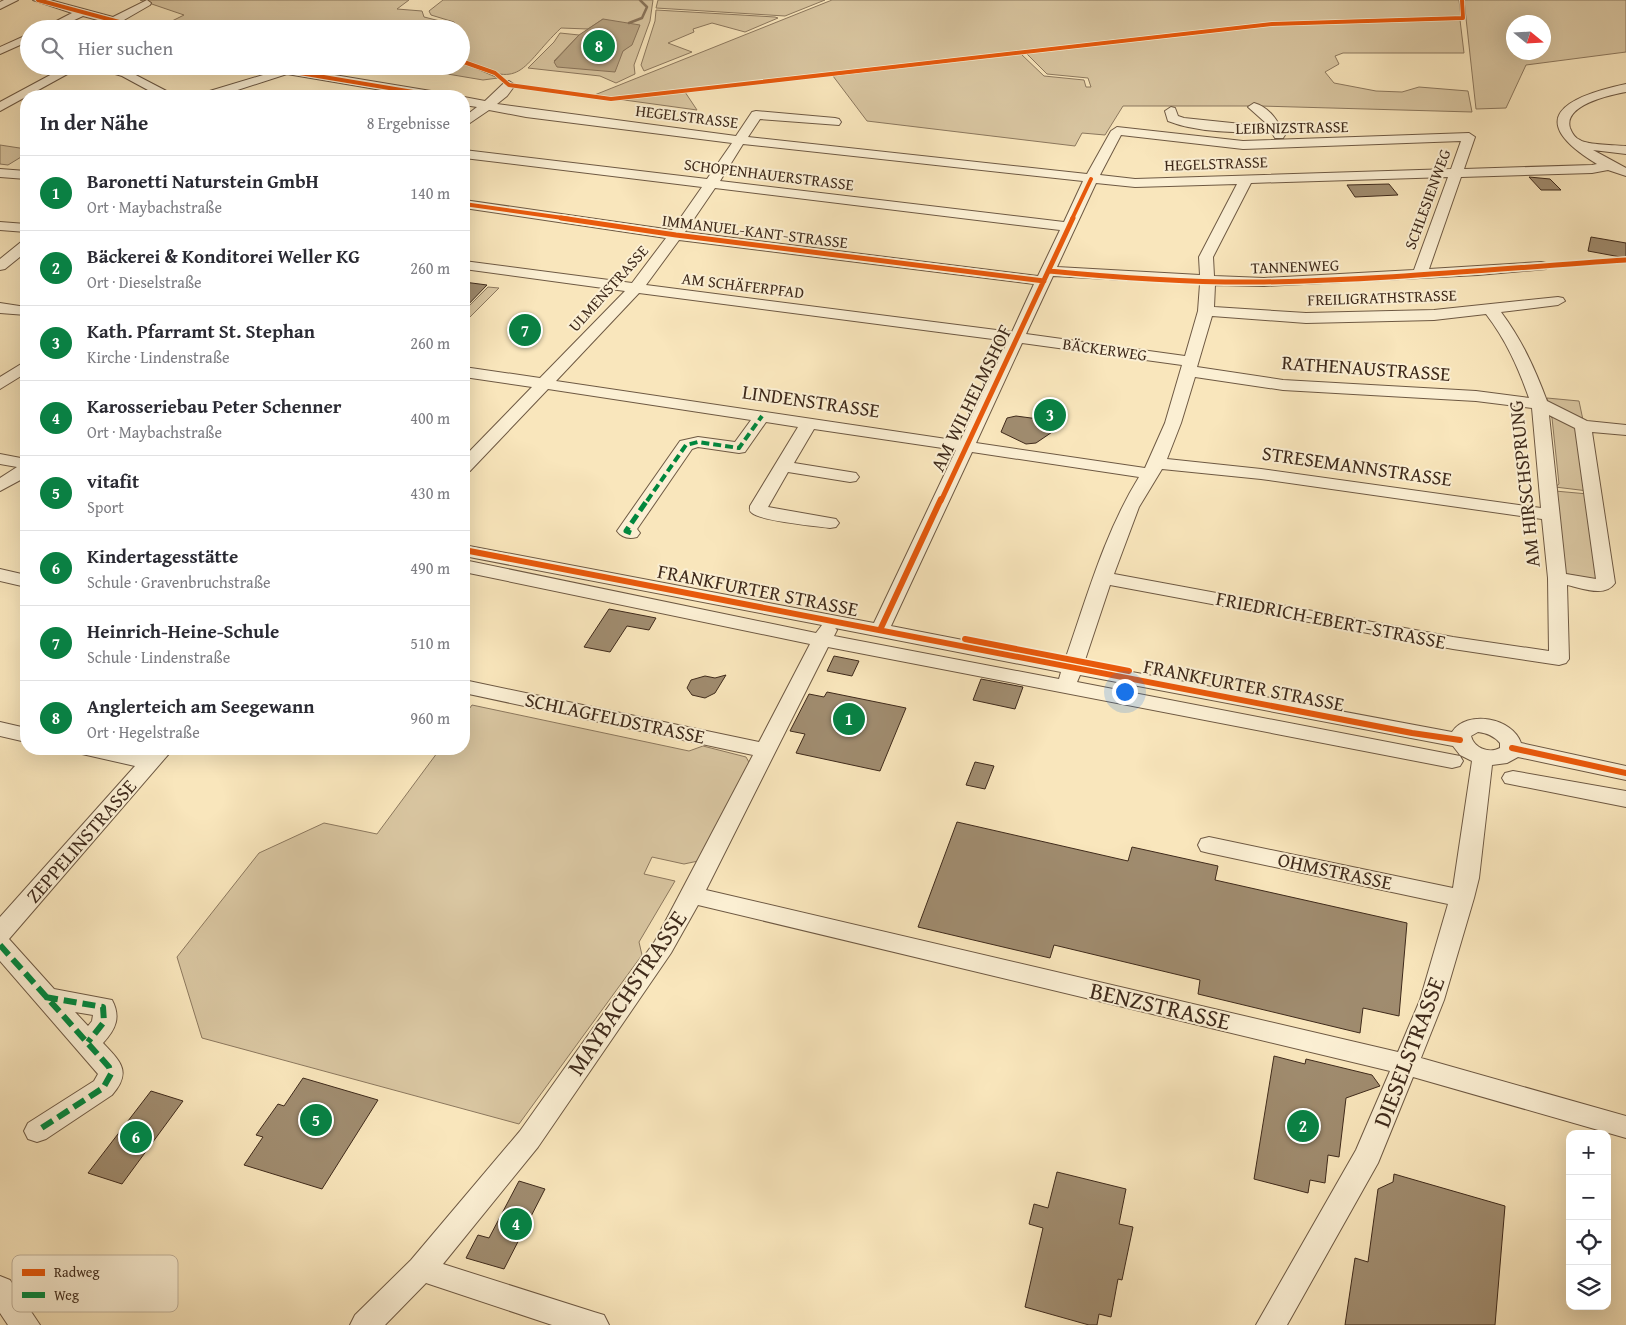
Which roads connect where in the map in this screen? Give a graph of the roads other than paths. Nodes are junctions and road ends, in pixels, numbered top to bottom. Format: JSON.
{"nodes":[{"id":1,"x":13,"y":0,"type":"edge"},
{"id":2,"x":38,"y":0,"type":"edge"},
{"id":3,"x":146,"y":3,"type":"dead end"},
{"id":4,"x":0,"y":6,"type":"edge"},
{"id":5,"x":84,"y":12,"type":"junction"},
{"id":6,"x":66,"y":20,"type":"edge"},
{"id":7,"x":116,"y":20,"type":"joint"},
{"id":8,"x":20,"y":41,"type":"edge"},
{"id":9,"x":0,"y":51,"type":"edge"},
{"id":10,"x":59,"y":75,"type":"edge"},
{"id":11,"x":128,"y":75,"type":"edge"},
{"id":12,"x":274,"y":75,"type":"edge"},
{"id":13,"x":303,"y":75,"type":"edge"},
{"id":14,"x":509,"y":86,"type":"dead end"},
{"id":15,"x":1626,"y":88,"type":"edge"},
{"id":16,"x":31,"y":90,"type":"edge"},
{"id":17,"x":153,"y":90,"type":"edge"},
{"id":18,"x":226,"y":90,"type":"edge"},
{"id":19,"x":400,"y":90,"type":"edge"},
{"id":20,"x":0,"y":94,"type":"edge"},
{"id":21,"x":20,"y":96,"type":"joint"},
{"id":22,"x":470,"y":102,"type":"edge"},
{"id":23,"x":486,"y":105,"type":"junction"},
{"id":24,"x":0,"y":107,"type":"edge"},
{"id":25,"x":1254,"y":107,"type":"dead end"},
{"id":26,"x":1171,"y":112,"type":"dead end"},
{"id":27,"x":470,"y":118,"type":"edge"},
{"id":28,"x":1276,"y":126,"type":"junction"},
{"id":29,"x":1117,"y":131,"type":"joint"},
{"id":30,"x":1469,"y":137,"type":"joint"},
{"id":31,"x":740,"y":140,"type":"junction"},
{"id":32,"x":1279,"y":144,"type":"junction"},
{"id":33,"x":1578,"y":145,"type":"junction"},
{"id":34,"x":826,"y":150,"type":"junction"},
{"id":35,"x":1626,"y":150,"type":"edge"},
{"id":36,"x":470,"y":155,"type":"edge"},
{"id":37,"x":1610,"y":166,"type":"junction"},
{"id":38,"x":1456,"y":172,"type":"junction"},
{"id":39,"x":1626,"y":172,"type":"edge"},
{"id":40,"x":2,"y":175,"type":"edge"},
{"id":41,"x":20,"y":175,"type":"edge"},
{"id":42,"x":1091,"y":179,"type":"junction"},
{"id":43,"x":1246,"y":180,"type":"junction"},
{"id":44,"x":712,"y":185,"type":"junction"},
{"id":45,"x":470,"y":205,"type":"edge"},
{"id":46,"x":0,"y":226,"type":"edge"},
{"id":47,"x":1069,"y":227,"type":"junction"},
{"id":48,"x":20,"y":228,"type":"edge"},
{"id":49,"x":676,"y":235,"type":"junction"},
{"id":50,"x":20,"y":250,"type":"edge"},
{"id":51,"x":0,"y":266,"type":"edge"},
{"id":52,"x":470,"y":266,"type":"edge"},
{"id":53,"x":1541,"y":266,"type":"dead end"},
{"id":54,"x":1420,"y":274,"type":"junction"},
{"id":55,"x":1047,"y":276,"type":"junction"},
{"id":56,"x":1208,"y":281,"type":"junction"},
{"id":57,"x":635,"y":289,"type":"junction"},
{"id":58,"x":1558,"y":301,"type":"dead end"},
{"id":59,"x":0,"y":308,"type":"edge"},
{"id":60,"x":1490,"y":308,"type":"junction"},
{"id":61,"x":20,"y":310,"type":"edge"},
{"id":62,"x":1206,"y":311,"type":"junction"},
{"id":63,"x":1019,"y":336,"type":"junction"},
{"id":64,"x":1190,"y":367,"type":"junction"},
{"id":65,"x":20,"y":370,"type":"edge"},
{"id":66,"x":470,"y":373,"type":"edge"},
{"id":67,"x":0,"y":384,"type":"edge"},
{"id":68,"x":544,"y":384,"type":"junction"},
{"id":69,"x":1540,"y":404,"type":"junction"},
{"id":70,"x":762,"y":416,"type":"junction"},
{"id":71,"x":809,"y":423,"type":"junction"},
{"id":72,"x":1583,"y":426,"type":"junction"},
{"id":73,"x":1626,"y":430,"type":"edge"},
{"id":74,"x":966,"y":445,"type":"junction"},
{"id":75,"x":470,"y":452,"type":"edge"},
{"id":76,"x":0,"y":459,"type":"edge"},
{"id":77,"x":20,"y":463,"type":"edge"},
{"id":78,"x":784,"y":466,"type":"junction"},
{"id":79,"x":1154,"y":469,"type":"junction"},
{"id":80,"x":20,"y":473,"type":"edge"},
{"id":81,"x":850,"y":477,"type":"dead end"},
{"id":82,"x":0,"y":486,"type":"edge"},
{"id":83,"x":1550,"y":515,"type":"junction"},
{"id":84,"x":830,"y":523,"type":"dead end"},
{"id":85,"x":631,"y":533,"type":"dead end"},
{"id":86,"x":470,"y":551,"type":"edge"},
{"id":87,"x":470,"y":567,"type":"edge"},
{"id":88,"x":0,"y":575,"type":"edge"},
{"id":89,"x":1103,"y":578,"type":"junction"},
{"id":90,"x":1557,"y":578,"type":"junction"},
{"id":91,"x":20,"y":580,"type":"edge"},
{"id":92,"x":826,"y":630,"type":"junction"},
{"id":93,"x":880,"y":630,"type":"junction"},
{"id":94,"x":1559,"y":659,"type":"joint"},
{"id":95,"x":1070,"y":678,"type":"junction"},
{"id":96,"x":470,"y":687,"type":"edge"},
{"id":97,"x":0,"y":729,"type":"edge"},
{"id":98,"x":20,"y":734,"type":"edge"},
{"id":99,"x":1460,"y":740,"type":"junction"},
{"id":100,"x":1512,"y":748,"type":"junction"},
{"id":101,"x":766,"y":751,"type":"junction"},
{"id":102,"x":156,"y":755,"type":"edge"},
{"id":103,"x":1483,"y":757,"type":"junction"},
{"id":104,"x":1452,"y":761,"type":"dead end"},
{"id":105,"x":1626,"y":773,"type":"edge"},
{"id":106,"x":1513,"y":778,"type":"dead end"},
{"id":107,"x":1626,"y":799,"type":"edge"},
{"id":108,"x":1209,"y":844,"type":"dead end"},
{"id":109,"x":692,"y":895,"type":"junction"},
{"id":110,"x":1462,"y":898,"type":"junction"},
{"id":111,"x":0,"y":933,"type":"edge"},
{"id":112,"x":0,"y":945,"type":"edge"},
{"id":113,"x":46,"y":996,"type":"junction"},
{"id":114,"x":88,"y":1042,"type":"junction"},
{"id":115,"x":1407,"y":1065,"type":"junction"},
{"id":116,"x":1626,"y":1127,"type":"edge"},
{"id":117,"x":37,"y":1131,"type":"dead end"},
{"id":118,"x":421,"y":1269,"type":"junction"},
{"id":119,"x":0,"y":1290,"type":"edge"},
{"id":120,"x":12,"y":1307,"type":"edge"},
{"id":121,"x":16,"y":1312,"type":"edge"},
{"id":122,"x":25,"y":1325,"type":"edge"},
{"id":123,"x":364,"y":1325,"type":"edge"},
{"id":124,"x":594,"y":1325,"type":"edge"},
{"id":125,"x":1271,"y":1325,"type":"edge"}],
"edges":[{"from":1,"to":4,"type":"street"},
{"from":2,"to":5,"type":"street"},
{"from":3,"to":7,"type":"street"},
{"from":5,"to":6,"type":"street"},
{"from":5,"to":7,"type":"street"},
{"from":8,"to":9,"type":"street"},
{"from":10,"to":16,"type":"street"},
{"from":11,"to":17,"type":"street"},
{"from":12,"to":18,"type":"street"},
{"from":13,"to":19,"type":"street"},
{"from":14,"to":23,"type":"street"},
{"from":15,"to":33,"type":"street"},
{"from":20,"to":21,"type":"street"},
{"from":21,"to":24,"type":"street"},
{"from":22,"to":23,"type":"street","name":"HEGELSTRASSE"},
{"from":23,"to":27,"type":"street"},
{"from":23,"to":31,"type":"street","name":"HEGELSTRASSE"},
{"from":25,"to":28,"type":"street"},
{"from":26,"to":28,"type":"street"},
{"from":28,"to":32,"type":"street"},
{"from":29,"to":32,"type":"street","name":"LEIBNIZSTRASSE"},
{"from":29,"to":42,"type":"street","name":"AM WILHELMSHOF"},
{"from":30,"to":32,"type":"street","name":"LEIBNIZSTRASSE"},
{"from":30,"to":38,"type":"street","name":"SCHLESIENWEG"},
{"from":31,"to":34,"type":"street","name":"HEGELSTRASSE"},
{"from":31,"to":34,"type":"street","name":"ULMENSTRASSE"},
{"from":31,"to":44,"type":"street","name":"ULMENSTRASSE"},
{"from":33,"to":35,"type":"street"},
{"from":33,"to":37,"type":"street"},
{"from":34,"to":42,"type":"street","name":"HEGELSTRASSE"},
{"from":36,"to":44,"type":"street","name":"SCHOPENHAUERSTRASSE"},
{"from":37,"to":38,"type":"street","name":"HEGELSTRASSE"},
{"from":37,"to":39,"type":"street"},
{"from":38,"to":43,"type":"street","name":"HEGELSTRASSE"},
{"from":38,"to":54,"type":"street","name":"SCHLESIENWEG"},
{"from":40,"to":41,"type":"street"},
{"from":42,"to":43,"type":"street","name":"HEGELSTRASSE"},
{"from":42,"to":47,"type":"street","name":"AM WILHELMSHOF"},
{"from":43,"to":56,"type":"street"},
{"from":44,"to":47,"type":"street","name":"SCHOPENHAUERSTRASSE"},
{"from":44,"to":49,"type":"street","name":"ULMENSTRASSE"},
{"from":45,"to":49,"type":"street","name":"IMMANUEL-KANT-STRASSE"},
{"from":46,"to":48,"type":"street"},
{"from":47,"to":55,"type":"street","name":"AM WILHELMSHOF"},
{"from":49,"to":55,"type":"street","name":"IMMANUEL-KANT-STRASSE"},
{"from":49,"to":57,"type":"street","name":"ULMENSTRASSE"},
{"from":50,"to":51,"type":"street"},
{"from":52,"to":57,"type":"street","name":"AM SCHÄFERPFAD"},
{"from":53,"to":54,"type":"street","name":"TANNENWEG"},
{"from":54,"to":56,"type":"street","name":"TANNENWEG"},
{"from":55,"to":56,"type":"street","name":"TANNENWEG"},
{"from":55,"to":63,"type":"street","name":"AM WILHELMSHOF"},
{"from":56,"to":62,"type":"street"},
{"from":57,"to":63,"type":"street","name":"AM SCHÄFERPFAD"},
{"from":57,"to":68,"type":"street","name":"ULMENSTRASSE"},
{"from":58,"to":60,"type":"street","name":"FREILIGRATHSTRASSE"},
{"from":59,"to":61,"type":"street"},
{"from":60,"to":62,"type":"street","name":"FREILIGRATHSTRASSE"},
{"from":60,"to":69,"type":"street","name":"AM HIRSCHSPRUNG"},
{"from":62,"to":64,"type":"street"},
{"from":63,"to":64,"type":"street","name":"BÄCKERWEG"},
{"from":63,"to":74,"type":"street","name":"AM WILHELMSHOF"},
{"from":64,"to":69,"type":"street","name":"RATHENAUSTRASSE"},
{"from":64,"to":79,"type":"street"},
{"from":65,"to":67,"type":"street"},
{"from":66,"to":68,"type":"street","name":"LINDENSTRASSE"},
{"from":68,"to":70,"type":"street","name":"LINDENSTRASSE"},
{"from":68,"to":75,"type":"street","name":"ULMENSTRASSE"},
{"from":69,"to":72,"type":"street","name":"RATHENAUSTRASSE"},
{"from":69,"to":83,"type":"street","name":"AM HIRSCHSPRUNG"},
{"from":70,"to":71,"type":"street","name":"LINDENSTRASSE"},
{"from":70,"to":85,"type":"street"},
{"from":71,"to":74,"type":"street","name":"LINDENSTRASSE"},
{"from":71,"to":78,"type":"street"},
{"from":72,"to":73,"type":"street"},
{"from":72,"to":90,"type":"street","name":"AM HIRSCHSPRUNG"},
{"from":74,"to":79,"type":"street","name":"LINDENSTRASSE"},
{"from":74,"to":93,"type":"street","name":"AM WILHELMSHOF"},
{"from":76,"to":77,"type":"street"},
{"from":78,"to":81,"type":"street"},
{"from":78,"to":84,"type":"street"},
{"from":79,"to":83,"type":"street","name":"STRESEMANNSTRASSE"},
{"from":79,"to":89,"type":"street"},
{"from":80,"to":82,"type":"street"},
{"from":83,"to":90,"type":"street","name":"AM HIRSCHSPRUNG"},
{"from":86,"to":92,"type":"street","name":"FRANKFURTER STRASSE"},
{"from":87,"to":92,"type":"street","name":"FRANKFURTER STRASSE"},
{"from":88,"to":91,"type":"street"},
{"from":89,"to":94,"type":"street","name":"FRIEDRICH-EBERT-STRASSE"},
{"from":89,"to":95,"type":"street"},
{"from":90,"to":94,"type":"street","name":"AM HIRSCHSPRUNG"},
{"from":92,"to":93,"type":"street","name":"FRANKFURTER STRASSE"},
{"from":92,"to":95,"type":"street","name":"FRANKFURTER STRASSE"},
{"from":92,"to":101,"type":"street","name":"MAYBACHSTRASSE"},
{"from":93,"to":95,"type":"street","name":"FRANKFURTER STRASSE"},
{"from":95,"to":99,"type":"street","name":"FRANKFURTER STRASSE"},
{"from":95,"to":104,"type":"street","name":"FRANKFURTER STRASSE"},
{"from":96,"to":101,"type":"street","name":"SCHLAGFELDSTRASSE"},
{"from":97,"to":98,"type":"street"},
{"from":99,"to":100,"type":"street"},
{"from":99,"to":103,"type":"street"},
{"from":100,"to":103,"type":"street"},
{"from":100,"to":105,"type":"street"},
{"from":101,"to":109,"type":"street","name":"MAYBACHSTRASSE"},
{"from":102,"to":111,"type":"street","name":"ZEPPELINSTRASSE"},
{"from":103,"to":110,"type":"street","name":"DIESELSTRASSE"},
{"from":106,"to":107,"type":"street"},
{"from":108,"to":110,"type":"street","name":"OHMSTRASSE"},
{"from":109,"to":115,"type":"street","name":"BENZSTRASSE"},
{"from":109,"to":118,"type":"street","name":"MAYBACHSTRASSE"},
{"from":110,"to":115,"type":"street","name":"DIESELSTRASSE"},
{"from":112,"to":113,"type":"street"},
{"from":113,"to":114,"type":"street"},
{"from":113,"to":114,"type":"street"},
{"from":114,"to":117,"type":"street"},
{"from":115,"to":116,"type":"street","name":"BENZSTRASSE"},
{"from":115,"to":125,"type":"street","name":"DIESELSTRASSE"},
{"from":118,"to":123,"type":"street","name":"MAYBACHSTRASSE"},
{"from":118,"to":124,"type":"street"},
{"from":119,"to":120,"type":"street"},
{"from":121,"to":122,"type":"street"}]}
